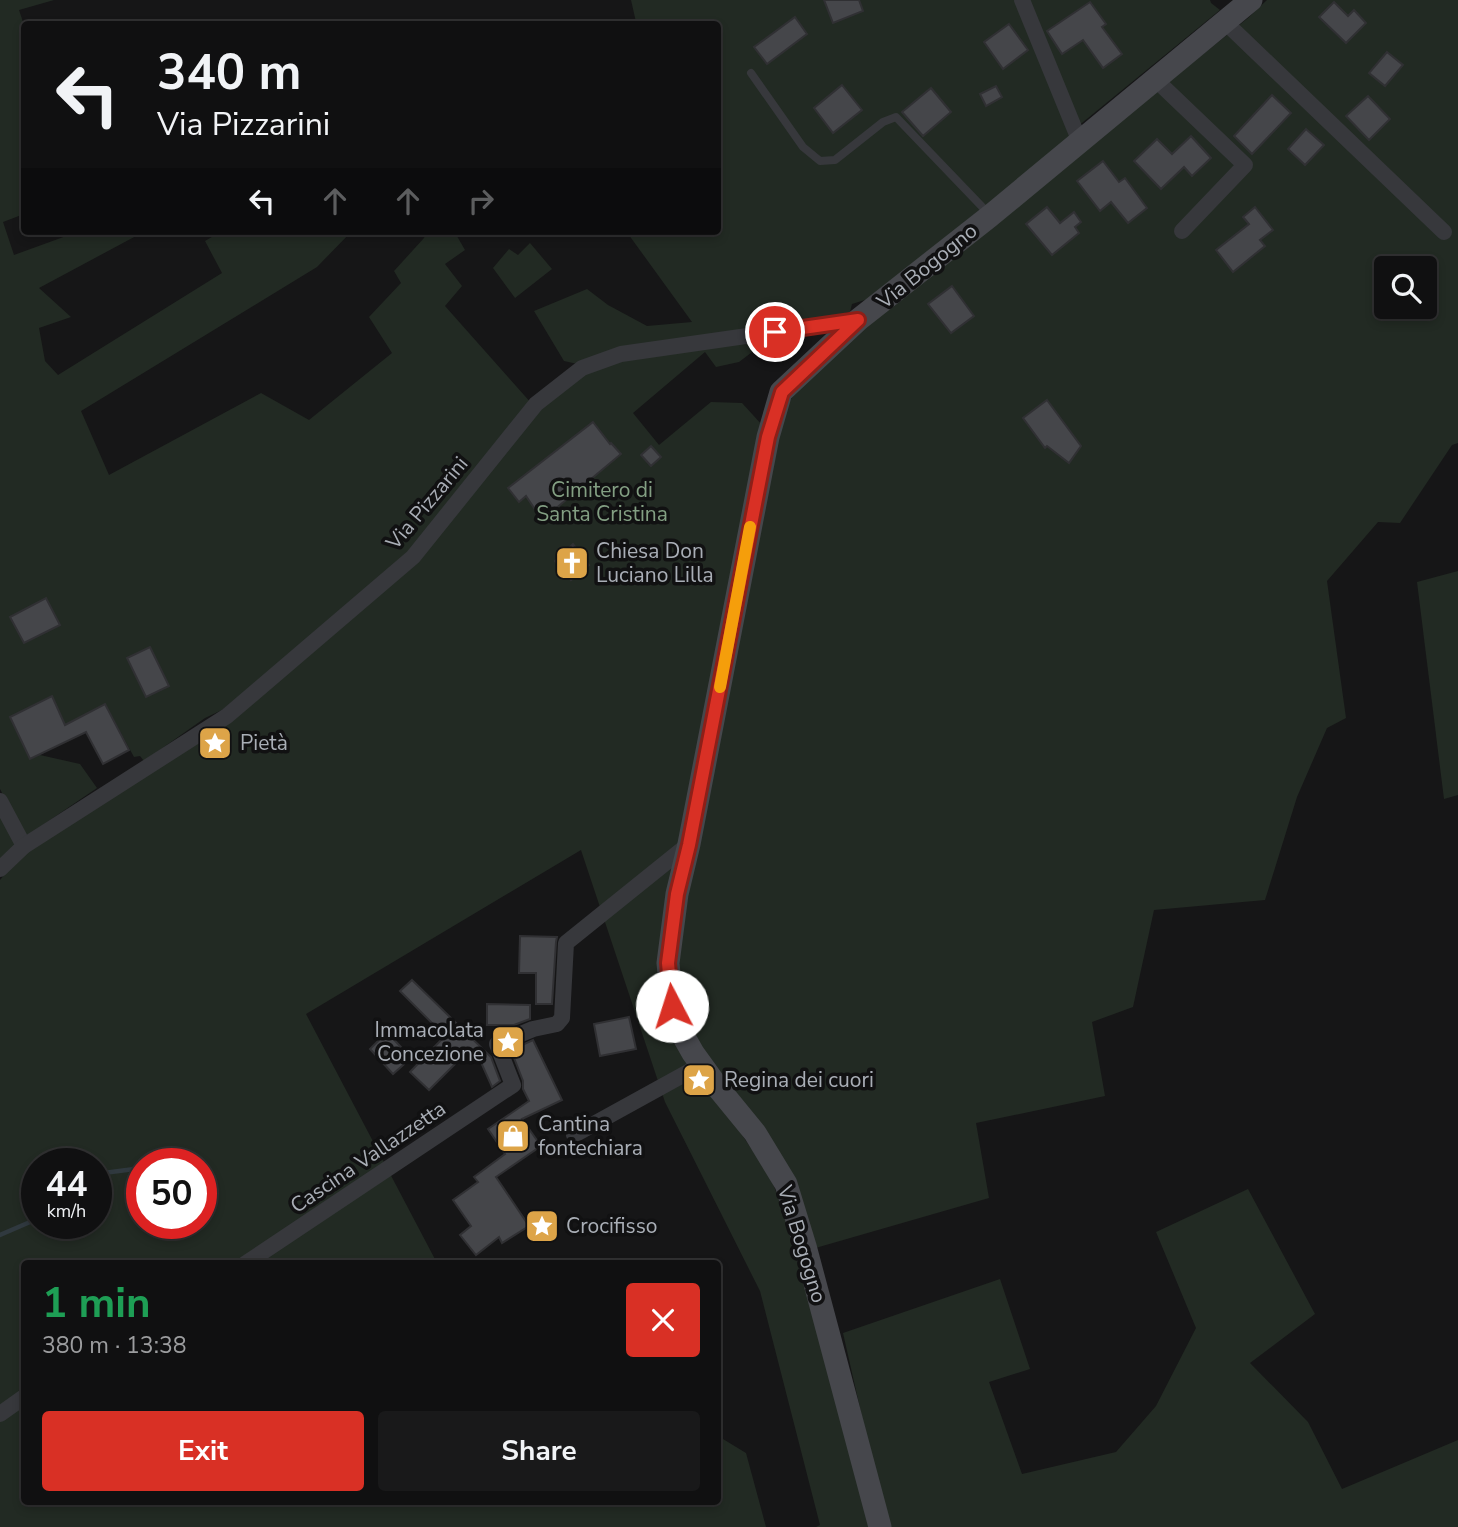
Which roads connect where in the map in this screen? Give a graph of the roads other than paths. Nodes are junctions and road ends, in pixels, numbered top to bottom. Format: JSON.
{"nodes":[{"id":1,"x":1022,"y":0,"type":"edge"},
{"id":2,"x":1251,"y":0,"type":"edge"},
{"id":3,"x":1225,"y":22,"type":"junction"},
{"id":4,"x":751,"y":73,"type":"dead end"},
{"id":5,"x":1155,"y":79,"type":"junction"},
{"id":6,"x":1080,"y":142,"type":"junction"},
{"id":7,"x":990,"y":216,"type":"junction"},
{"id":8,"x":1182,"y":231,"type":"dead end"},
{"id":9,"x":1444,"y":232,"type":"dead end"},
{"id":10,"x":858,"y":320,"type":"junction"},
{"id":11,"x":0,"y":800,"type":"edge"},
{"id":12,"x":689,"y":845,"type":"junction"},
{"id":13,"x":24,"y":846,"type":"junction"},
{"id":14,"x":0,"y":869,"type":"edge"},
{"id":15,"x":701,"y":1065,"type":"junction"},
{"id":16,"x":574,"y":1135,"type":"dead end"},
{"id":17,"x":251,"y":1260,"type":"edge"},
{"id":18,"x":21,"y":1399,"type":"edge"},
{"id":19,"x":0,"y":1414,"type":"edge"},
{"id":20,"x":880,"y":1527,"type":"edge"}],
"edges":[{"from":1,"to":6,"type":"street"},
{"from":2,"to":3,"type":"main road","name":"Via Bogogno"},
{"from":3,"to":5,"type":"main road","name":"Via Bogogno"},
{"from":3,"to":9,"type":"street"},
{"from":4,"to":7,"type":"lane"},
{"from":5,"to":6,"type":"main road","name":"Via Bogogno"},
{"from":5,"to":8,"type":"street"},
{"from":6,"to":7,"type":"main road","name":"Via Bogogno"},
{"from":7,"to":10,"type":"main road","name":"Via Bogogno"},
{"from":10,"to":12,"type":"main road","name":"Via Bogogno"},
{"from":10,"to":13,"type":"street","name":"Via Pizzarini"},
{"from":11,"to":13,"type":"street"},
{"from":12,"to":15,"type":"main road","name":"Via Bogogno"},
{"from":12,"to":17,"type":"street","name":"Cascina Vallazzetta"},
{"from":13,"to":14,"type":"street","name":"Via Pizzarini"},
{"from":15,"to":16,"type":"street"},
{"from":15,"to":20,"type":"main road","name":"Via Bogogno"},
{"from":18,"to":19,"type":"street"}]}
